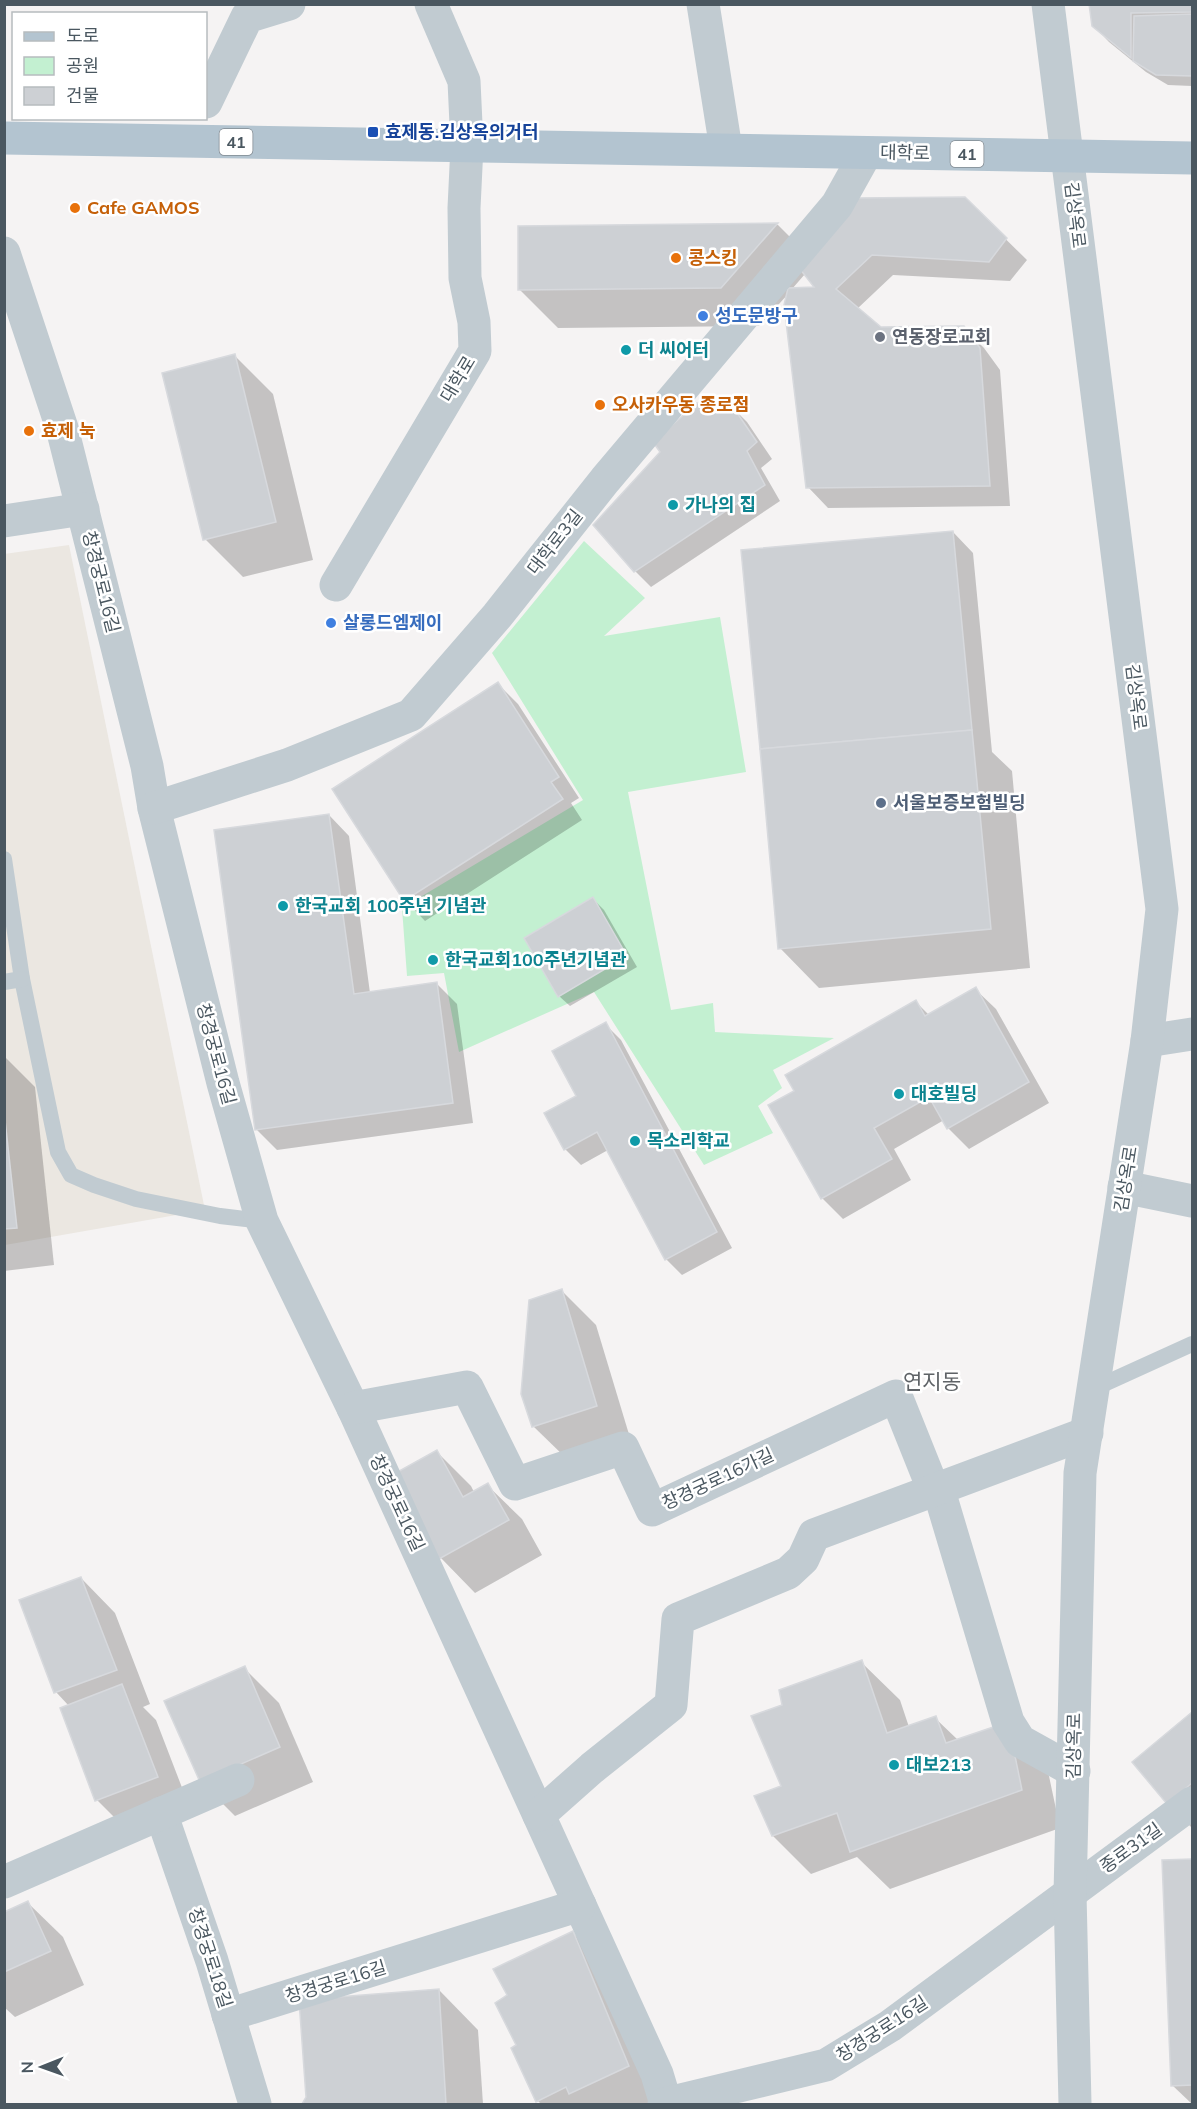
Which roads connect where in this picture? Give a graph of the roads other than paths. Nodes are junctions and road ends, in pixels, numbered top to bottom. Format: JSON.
{"nodes":[{"id":1,"x":289,"y":4,"type":"edge"},
{"id":2,"x":431,"y":4,"type":"edge"},
{"id":3,"x":703,"y":4,"type":"edge"},
{"id":4,"x":1048,"y":4,"type":"edge"},
{"id":5,"x":207,"y":100,"type":"edge"},
{"id":6,"x":192,"y":130,"type":"edge"},
{"id":7,"x":4,"y":138,"type":"edge"},
{"id":8,"x":467,"y":146,"type":"junction"},
{"id":9,"x":726,"y":149,"type":"junction"},
{"id":10,"x":866,"y":153,"type":"junction"},
{"id":11,"x":1068,"y":156,"type":"junction"},
{"id":12,"x":1192,"y":158,"type":"edge"},
{"id":13,"x":4,"y":253,"type":"edge"},
{"id":14,"x":83,"y":509,"type":"junction"},
{"id":15,"x":4,"y":521,"type":"edge"},
{"id":16,"x":336,"y":585,"type":"dead end"},
{"id":17,"x":154,"y":808,"type":"junction"},
{"id":18,"x":4,"y":859,"type":"edge"},
{"id":19,"x":22,"y":979,"type":"junction"},
{"id":20,"x":4,"y":982,"type":"edge"},
{"id":21,"x":1192,"y":1034,"type":"edge"},
{"id":22,"x":1147,"y":1041,"type":"junction"},
{"id":23,"x":1125,"y":1187,"type":"junction"},
{"id":24,"x":1192,"y":1201,"type":"edge"},
{"id":25,"x":262,"y":1221,"type":"junction"},
{"id":26,"x":1192,"y":1344,"type":"edge"},
{"id":27,"x":1093,"y":1389,"type":"junction"},
{"id":28,"x":353,"y":1408,"type":"junction"},
{"id":29,"x":1087,"y":1433,"type":"junction"},
{"id":30,"x":934,"y":1491,"type":"junction"},
{"id":31,"x":1074,"y":1771,"type":"junction"},
{"id":32,"x":238,"y":1780,"type":"dead end"},
{"id":33,"x":1192,"y":1803,"type":"edge"},
{"id":34,"x":161,"y":1813,"type":"junction"},
{"id":35,"x":539,"y":1815,"type":"junction"},
{"id":36,"x":4,"y":1882,"type":"edge"},
{"id":37,"x":1070,"y":1894,"type":"junction"},
{"id":38,"x":580,"y":1905,"type":"junction"},
{"id":39,"x":228,"y":2015,"type":"junction"},
{"id":40,"x":1078,"y":2098,"type":"edge"},
{"id":41,"x":255,"y":2104,"type":"edge"},
{"id":42,"x":665,"y":2104,"type":"edge"}],
"edges":[{"from":1,"to":5,"type":"street"},
{"from":2,"to":8,"type":"street","name":"대학로"},
{"from":3,"to":9,"type":"street"},
{"from":4,"to":11,"type":"street","name":"김상옥로"},
{"from":6,"to":7,"type":"main road","name":"대학로","number":"41"},
{"from":6,"to":8,"type":"main road","name":"대학로","number":"41"},
{"from":8,"to":9,"type":"main road","name":"대학로","number":"41"},
{"from":8,"to":16,"type":"street","name":"대학로"},
{"from":9,"to":10,"type":"main road","name":"대학로","number":"41"},
{"from":10,"to":11,"type":"main road","name":"대학로","number":"41"},
{"from":10,"to":17,"type":"street","name":"대학로3길"},
{"from":11,"to":12,"type":"main road","name":"대학로","number":"41"},
{"from":11,"to":22,"type":"street","name":"김상옥로"},
{"from":13,"to":14,"type":"street","name":"창경궁로16길"},
{"from":14,"to":15,"type":"street"},
{"from":14,"to":17,"type":"street","name":"창경궁로16길"},
{"from":17,"to":25,"type":"street","name":"창경궁로16길"},
{"from":18,"to":19,"type":"lane"},
{"from":19,"to":20,"type":"lane"},
{"from":19,"to":25,"type":"lane"},
{"from":21,"to":22,"type":"street"},
{"from":22,"to":23,"type":"street","name":"김상옥로"},
{"from":23,"to":24,"type":"street"},
{"from":23,"to":27,"type":"street","name":"김상옥로"},
{"from":25,"to":28,"type":"street","name":"창경궁로16길"},
{"from":26,"to":27,"type":"lane"},
{"from":27,"to":29,"type":"street","name":"김상옥로"},
{"from":28,"to":30,"type":"street","name":"창경궁로16가길"},
{"from":28,"to":35,"type":"street","name":"창경궁로16길"},
{"from":29,"to":30,"type":"street"},
{"from":29,"to":31,"type":"street","name":"김상옥로"},
{"from":30,"to":31,"type":"street","name":"창경궁로16가길"},
{"from":30,"to":35,"type":"street"},
{"from":31,"to":37,"type":"street","name":"김상옥로"},
{"from":32,"to":34,"type":"street"},
{"from":33,"to":37,"type":"street","name":"종로31길"},
{"from":34,"to":36,"type":"street"},
{"from":34,"to":39,"type":"street","name":"창경궁로18길"},
{"from":35,"to":38,"type":"street","name":"창경궁로16길"},
{"from":37,"to":40,"type":"street"},
{"from":37,"to":42,"type":"street","name":"창경궁로16길"},
{"from":38,"to":39,"type":"street","name":"창경궁로16길"},
{"from":38,"to":42,"type":"street","name":"창경궁로16길"},
{"from":39,"to":41,"type":"street","name":"창경궁로18길"}]}
